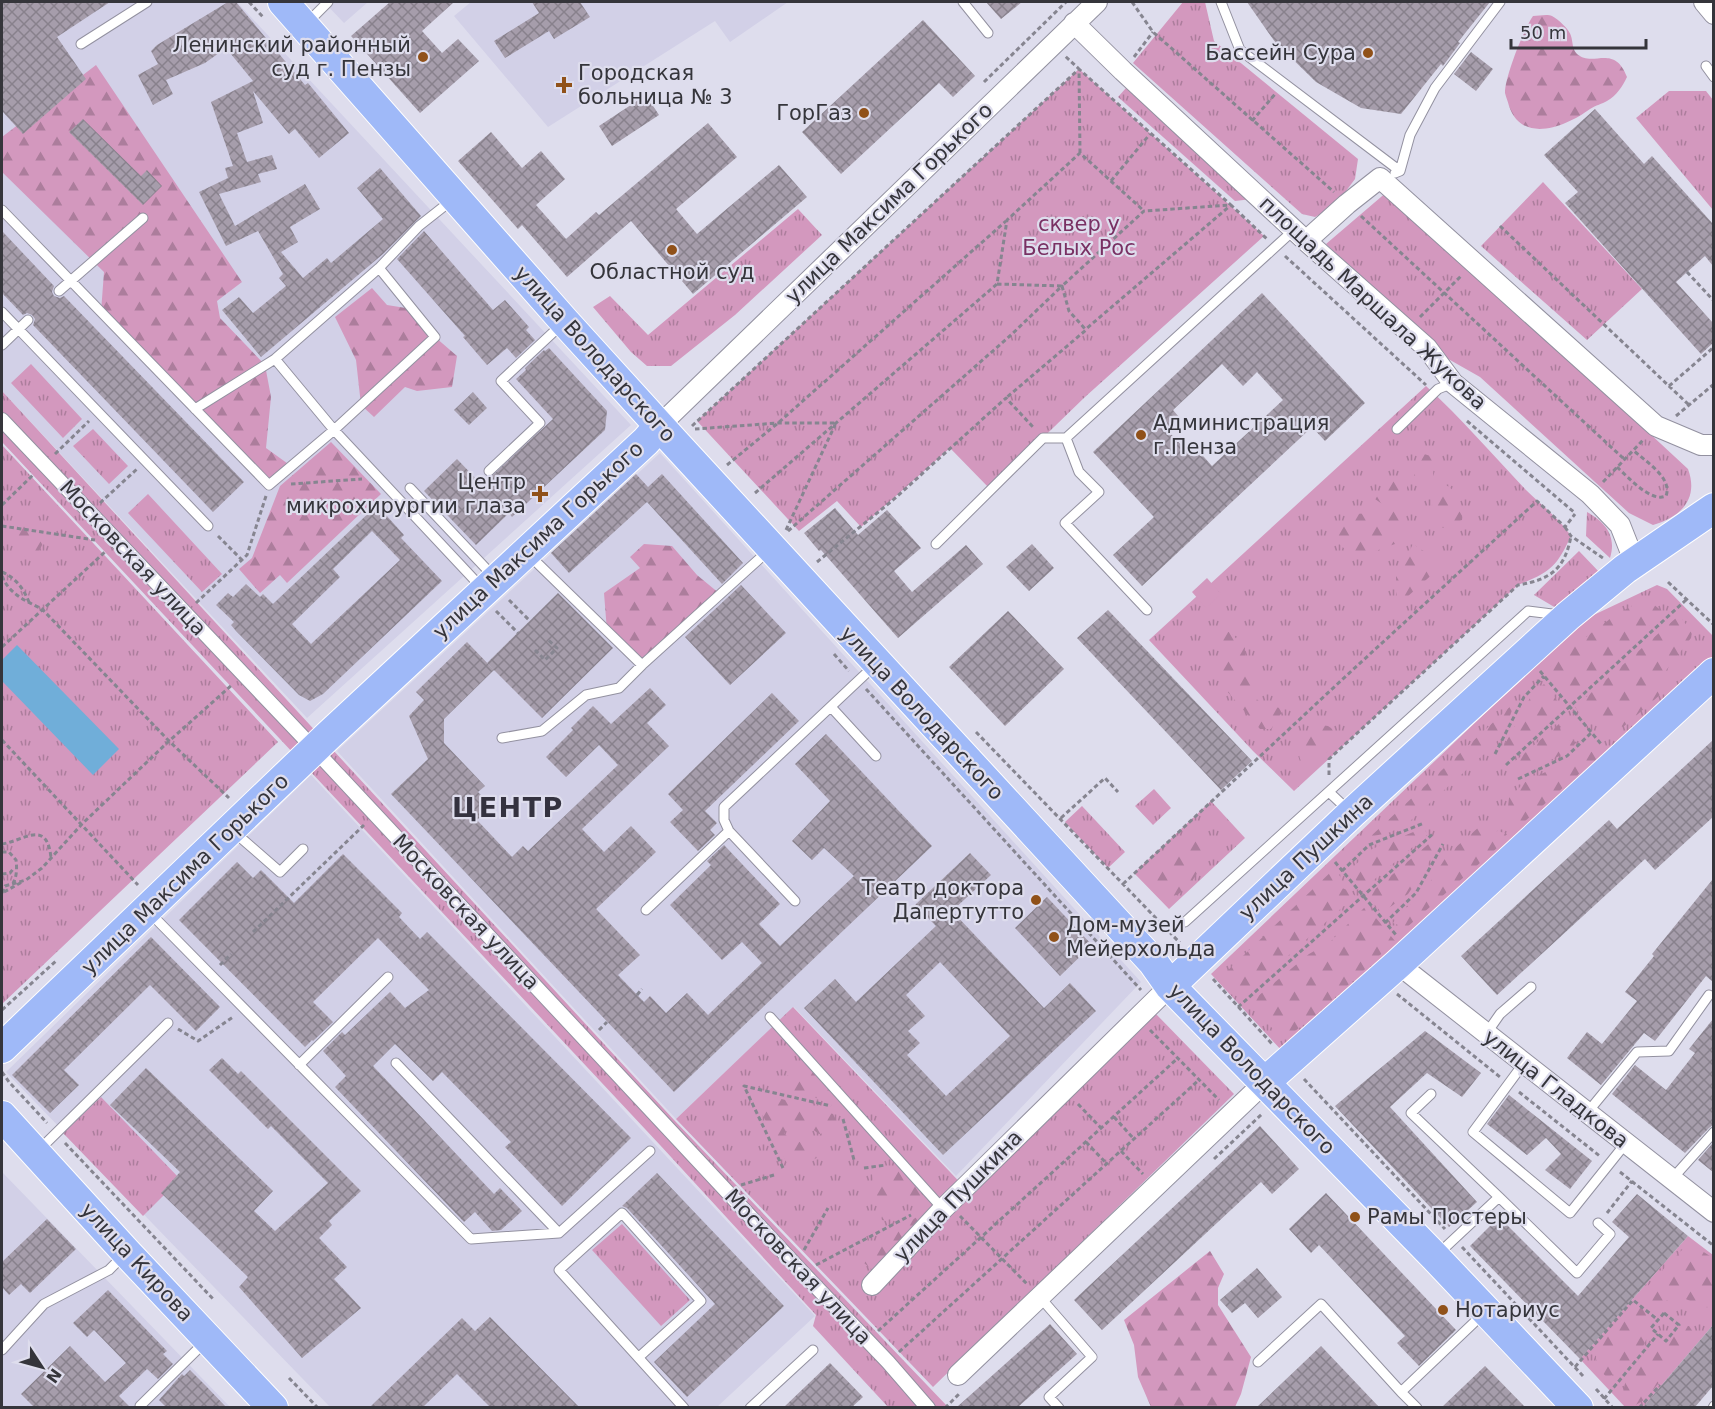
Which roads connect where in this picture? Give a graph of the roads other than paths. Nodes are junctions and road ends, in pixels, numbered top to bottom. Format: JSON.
{"nodes":[{"id":1,"x":147,"y":2,"type":"edge"},
{"id":2,"x":283,"y":2,"type":"edge"},
{"id":3,"x":328,"y":2,"type":"edge"},
{"id":4,"x":963,"y":2,"type":"edge"},
{"id":5,"x":1096,"y":2,"type":"edge"},
{"id":6,"x":1221,"y":2,"type":"edge"},
{"id":7,"x":1500,"y":2,"type":"edge"},
{"id":8,"x":1704,"y":2,"type":"edge"},
{"id":9,"x":1713,"y":14,"type":"edge"},
{"id":10,"x":1074,"y":23,"type":"junction"},
{"id":11,"x":304,"y":26,"type":"junction"},
{"id":12,"x":988,"y":33,"type":"dead end"},
{"id":13,"x":81,"y":44,"type":"dead end"},
{"id":14,"x":1706,"y":66,"type":"dead end"},
{"id":15,"x":1713,"y":77,"type":"edge"},
{"id":16,"x":1400,"y":171,"type":"junction"},
{"id":17,"x":1380,"y":178,"type":"junction"},
{"id":18,"x":455,"y":197,"type":"junction"},
{"id":19,"x":2,"y":210,"type":"edge"},
{"id":20,"x":143,"y":218,"type":"dead end"},
{"id":21,"x":1301,"y":235,"type":"junction"},
{"id":22,"x":379,"y":268,"type":"junction"},
{"id":23,"x":70,"y":280,"type":"junction"},
{"id":24,"x":59,"y":291,"type":"dead end"},
{"id":25,"x":2,"y":312,"type":"edge"},
{"id":26,"x":28,"y":320,"type":"dead end"},
{"id":27,"x":565,"y":322,"type":"junction"},
{"id":28,"x":18,"y":329,"type":"junction"},
{"id":29,"x":2,"y":345,"type":"edge"},
{"id":30,"x":275,"y":359,"type":"junction"},
{"id":31,"x":1453,"y":383,"type":"junction"},
{"id":32,"x":195,"y":409,"type":"junction"},
{"id":33,"x":2,"y":420,"type":"edge"},
{"id":34,"x":659,"y":426,"type":"junction"},
{"id":35,"x":1397,"y":429,"type":"dead end"},
{"id":36,"x":334,"y":430,"type":"junction"},
{"id":37,"x":1066,"y":438,"type":"junction"},
{"id":38,"x":1713,"y":445,"type":"edge"},
{"id":39,"x":489,"y":471,"type":"dead end"},
{"id":40,"x":410,"y":488,"type":"dead end"},
{"id":41,"x":1713,"y":508,"type":"edge"},
{"id":42,"x":208,"y":526,"type":"road end"},
{"id":43,"x":936,"y":544,"type":"dead end"},
{"id":44,"x":771,"y":548,"type":"junction"},
{"id":45,"x":525,"y":551,"type":"junction"},
{"id":46,"x":1621,"y":562,"type":"junction"},
{"id":47,"x":495,"y":594,"type":"junction"},
{"id":48,"x":1147,"y":610,"type":"dead end"},
{"id":49,"x":1568,"y":616,"type":"junction"},
{"id":50,"x":877,"y":663,"type":"junction"},
{"id":51,"x":642,"y":665,"type":"junction"},
{"id":52,"x":1713,"y":673,"type":"edge"},
{"id":53,"x":831,"y":707,"type":"junction"},
{"id":54,"x":502,"y":738,"type":"dead end"},
{"id":55,"x":315,"y":750,"type":"junction"},
{"id":56,"x":876,"y":756,"type":"dead end"},
{"id":57,"x":1329,"y":792,"type":"junction"},
{"id":58,"x":1352,"y":813,"type":"junction"},
{"id":59,"x":232,"y":829,"type":"junction"},
{"id":60,"x":729,"y":831,"type":"junction"},
{"id":61,"x":303,"y":849,"type":"dead end"},
{"id":62,"x":143,"y":898,"type":"junction"},
{"id":63,"x":795,"y":901,"type":"dead end"},
{"id":64,"x":646,"y":910,"type":"dead end"},
{"id":65,"x":1185,"y":922,"type":"dead end"},
{"id":66,"x":1399,"y":966,"type":"junction"},
{"id":67,"x":388,"y":977,"type":"dead end"},
{"id":68,"x":1170,"y":986,"type":"junction"},
{"id":69,"x":1531,"y":987,"type":"dead end"},
{"id":70,"x":1709,"y":995,"type":"dead end"},
{"id":71,"x":770,"y":1017,"type":"dead end"},
{"id":72,"x":168,"y":1023,"type":"road end"},
{"id":73,"x":1486,"y":1034,"type":"junction"},
{"id":74,"x":2,"y":1048,"type":"edge"},
{"id":75,"x":396,"y":1063,"type":"dead end"},
{"id":76,"x":1524,"y":1063,"type":"junction"},
{"id":77,"x":299,"y":1065,"type":"junction"},
{"id":78,"x":1266,"y":1082,"type":"junction"},
{"id":79,"x":1431,"y":1094,"type":"dead end"},
{"id":80,"x":1587,"y":1113,"type":"junction"},
{"id":81,"x":2,"y":1116,"type":"edge"},
{"id":82,"x":1713,"y":1132,"type":"edge"},
{"id":83,"x":46,"y":1143,"type":"junction"},
{"id":84,"x":1626,"y":1143,"type":"junction"},
{"id":85,"x":650,"y":1151,"type":"dead end"},
{"id":86,"x":1672,"y":1179,"type":"junction"},
{"id":87,"x":1499,"y":1197,"type":"junction"},
{"id":88,"x":946,"y":1207,"type":"junction"},
{"id":89,"x":1713,"y":1212,"type":"edge"},
{"id":90,"x":1598,"y":1223,"type":"road end"},
{"id":91,"x":559,"y":1233,"type":"junction"},
{"id":92,"x":126,"y":1252,"type":"junction"},
{"id":93,"x":1435,"y":1257,"type":"junction"},
{"id":94,"x":872,"y":1285,"type":"dead end"},
{"id":95,"x":1039,"y":1296,"type":"junction"},
{"id":96,"x":1487,"y":1311,"type":"junction"},
{"id":97,"x":208,"y":1339,"type":"junction"},
{"id":98,"x":2,"y":1350,"type":"edge"},
{"id":99,"x":813,"y":1350,"type":"dead end"},
{"id":100,"x":639,"y":1357,"type":"junction"},
{"id":101,"x":1258,"y":1362,"type":"dead end"},
{"id":102,"x":958,"y":1375,"type":"dead end"},
{"id":103,"x":1401,"y":1392,"type":"junction"},
{"id":104,"x":1591,"y":1403,"type":"edge"},
{"id":105,"x":142,"y":1407,"type":"edge"},
{"id":106,"x":272,"y":1407,"type":"edge"},
{"id":107,"x":684,"y":1407,"type":"edge"},
{"id":108,"x":750,"y":1407,"type":"edge"},
{"id":109,"x":928,"y":1407,"type":"edge"},
{"id":110,"x":1059,"y":1407,"type":"edge"},
{"id":111,"x":1417,"y":1407,"type":"edge"}],
"edges":[{"from":1,"to":13,"type":"lane"},
{"from":2,"to":11,"type":"main road","name":"улица Володарского"},
{"from":3,"to":11,"type":"lane"},
{"from":4,"to":12,"type":"lane"},
{"from":5,"to":10,"type":"street","name":"улица Максима Горького"},
{"from":6,"to":16,"type":"lane"},
{"from":7,"to":16,"type":"lane"},
{"from":8,"to":9,"type":"street"},
{"from":10,"to":21,"type":"street","name":"площадь Маршала Жукова"},
{"from":10,"to":34,"type":"street","name":"улица Максима Горького"},
{"from":11,"to":18,"type":"main road","name":"улица Володарского"},
{"from":14,"to":15,"type":"lane"},
{"from":16,"to":17,"type":"lane"},
{"from":17,"to":21,"type":"street"},
{"from":17,"to":38,"type":"street"},
{"from":18,"to":22,"type":"lane"},
{"from":18,"to":27,"type":"main road","name":"улица Володарского"},
{"from":19,"to":23,"type":"lane"},
{"from":20,"to":23,"type":"lane"},
{"from":21,"to":31,"type":"street","name":"площадь Маршала Жукова"},
{"from":21,"to":37,"type":"lane"},
{"from":22,"to":30,"type":"lane"},
{"from":22,"to":36,"type":"lane"},
{"from":23,"to":24,"type":"lane"},
{"from":23,"to":32,"type":"lane"},
{"from":25,"to":28,"type":"lane"},
{"from":26,"to":28,"type":"lane"},
{"from":27,"to":34,"type":"main road","name":"улица Володарского"},
{"from":27,"to":39,"type":"lane"},
{"from":28,"to":29,"type":"lane"},
{"from":28,"to":42,"type":"lane"},
{"from":30,"to":32,"type":"lane"},
{"from":30,"to":36,"type":"lane"},
{"from":31,"to":35,"type":"lane"},
{"from":31,"to":46,"type":"street","name":"площадь Маршала Жукова"},
{"from":32,"to":36,"type":"lane"},
{"from":33,"to":55,"type":"street","name":"Московская улица"},
{"from":34,"to":44,"type":"main road","name":"улица Володарского"},
{"from":34,"to":45,"type":"main road","name":"улица Максима Горького"},
{"from":36,"to":47,"type":"lane"},
{"from":37,"to":43,"type":"lane"},
{"from":37,"to":48,"type":"lane"},
{"from":40,"to":47,"type":"lane"},
{"from":41,"to":46,"type":"main road","name":"улица Пушкина"},
{"from":44,"to":50,"type":"main road","name":"улица Володарского"},
{"from":44,"to":51,"type":"lane"},
{"from":45,"to":47,"type":"main road","name":"улица Максима Горького"},
{"from":45,"to":51,"type":"lane"},
{"from":46,"to":49,"type":"main road","name":"улица Пушкина"},
{"from":47,"to":55,"type":"main road","name":"улица Максима Горького"},
{"from":49,"to":57,"type":"lane"},
{"from":49,"to":58,"type":"main road","name":"улица Пушкина"},
{"from":50,"to":53,"type":"lane"},
{"from":50,"to":68,"type":"main road","name":"улица Володарского"},
{"from":51,"to":54,"type":"lane"},
{"from":52,"to":66,"type":"main road"},
{"from":53,"to":56,"type":"lane"},
{"from":53,"to":60,"type":"lane"},
{"from":55,"to":59,"type":"main road","name":"улица Максима Горького"},
{"from":55,"to":109,"type":"street","name":"Московская улица"},
{"from":57,"to":58,"type":"lane"},
{"from":57,"to":65,"type":"lane"},
{"from":58,"to":68,"type":"main road","name":"улица Пушкина"},
{"from":59,"to":61,"type":"lane"},
{"from":59,"to":62,"type":"main road","name":"улица Максима Горького"},
{"from":60,"to":63,"type":"lane"},
{"from":60,"to":64,"type":"lane"},
{"from":62,"to":74,"type":"main road","name":"улица Максима Горького"},
{"from":62,"to":77,"type":"lane"},
{"from":66,"to":73,"type":"street","name":"улица Гладкова"},
{"from":66,"to":78,"type":"main road"},
{"from":67,"to":77,"type":"lane"},
{"from":68,"to":78,"type":"main road","name":"улица Володарского"},
{"from":68,"to":88,"type":"street","name":"улица Пушкина"},
{"from":69,"to":73,"type":"lane"},
{"from":70,"to":80,"type":"lane"},
{"from":71,"to":88,"type":"lane"},
{"from":72,"to":83,"type":"lane"},
{"from":73,"to":76,"type":"street","name":"улица Гладкова"},
{"from":75,"to":91,"type":"lane"},
{"from":76,"to":80,"type":"street","name":"улица Гладкова"},
{"from":76,"to":84,"type":"lane"},
{"from":77,"to":91,"type":"lane"},
{"from":78,"to":93,"type":"main road","name":"улица Володарского"},
{"from":78,"to":95,"type":"street"},
{"from":79,"to":87,"type":"lane"},
{"from":80,"to":84,"type":"street","name":"улица Гладкова"},
{"from":81,"to":83,"type":"main road","name":"улица Кирова"},
{"from":82,"to":86,"type":"lane"},
{"from":83,"to":92,"type":"main road","name":"улица Кирова"},
{"from":84,"to":86,"type":"street","name":"улица Гладкова"},
{"from":85,"to":91,"type":"lane"},
{"from":86,"to":89,"type":"street","name":"улица Гладкова"},
{"from":87,"to":90,"type":"lane"},
{"from":87,"to":93,"type":"lane"},
{"from":88,"to":94,"type":"street","name":"улица Пушкина"},
{"from":92,"to":97,"type":"main road","name":"улица Кирова"},
{"from":92,"to":98,"type":"lane"},
{"from":93,"to":96,"type":"main road","name":"улица Володарского"},
{"from":95,"to":102,"type":"street"},
{"from":95,"to":110,"type":"lane"},
{"from":96,"to":103,"type":"lane"},
{"from":96,"to":104,"type":"main road","name":"улица Володарского"},
{"from":97,"to":105,"type":"lane"},
{"from":97,"to":106,"type":"main road","name":"улица Кирова"},
{"from":99,"to":108,"type":"lane"},
{"from":100,"to":100,"type":"lane"},
{"from":100,"to":107,"type":"lane"},
{"from":101,"to":103,"type":"lane"},
{"from":103,"to":111,"type":"lane"}]}
